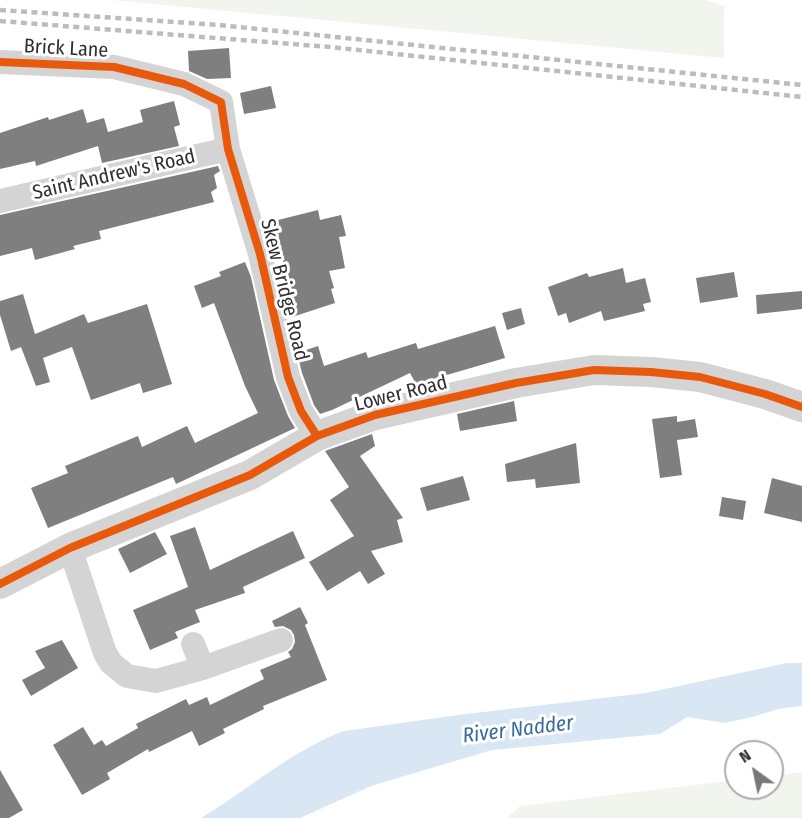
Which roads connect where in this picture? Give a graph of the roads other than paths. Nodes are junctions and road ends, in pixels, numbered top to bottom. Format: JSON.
{"nodes":[{"id":1,"x":0,"y":62,"type":"edge"},
{"id":2,"x":228,"y":149,"type":"junction"},
{"id":3,"x":0,"y":201,"type":"edge"},
{"id":4,"x":802,"y":407,"type":"edge"},
{"id":5,"x":317,"y":436,"type":"junction"},
{"id":6,"x":70,"y":548,"type":"junction"},
{"id":7,"x":0,"y":584,"type":"edge"},
{"id":8,"x":281,"y":640,"type":"dead end"},
{"id":9,"x":193,"y":644,"type":"dead end"},
{"id":10,"x":203,"y":668,"type":"junction"}],
"edges":[{"from":1,"to":2,"type":"street","name":"Brick Lane"},
{"from":2,"to":3,"type":"street","name":"Saint Andrew's Road"},
{"from":2,"to":5,"type":"street","name":"Skew Bridge Road"},
{"from":4,"to":5,"type":"street","name":"Lower Road"},
{"from":5,"to":6,"type":"street","name":"Lower Road"},
{"from":6,"to":7,"type":"street","name":"Lower Road"},
{"from":6,"to":10,"type":"street"},
{"from":8,"to":10,"type":"street"},
{"from":9,"to":10,"type":"street"}]}
